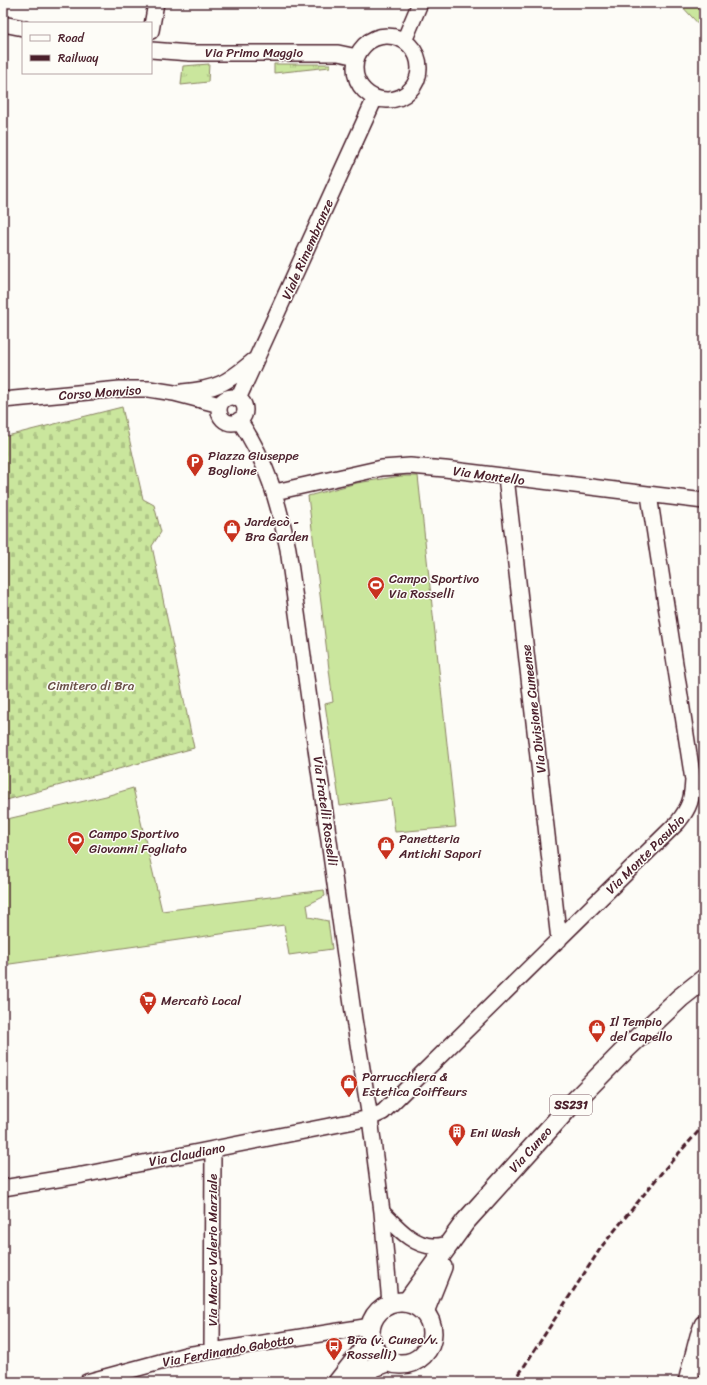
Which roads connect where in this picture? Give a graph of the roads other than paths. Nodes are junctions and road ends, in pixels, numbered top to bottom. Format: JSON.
{"nodes":[{"id":1,"x":156,"y":3,"type":"edge"},
{"id":2,"x":420,"y":3,"type":"edge"},
{"id":3,"x":3,"y":24,"type":"edge"},
{"id":4,"x":152,"y":25,"type":"edge"},
{"id":5,"x":22,"y":28,"type":"edge"},
{"id":6,"x":404,"y":41,"type":"junction"},
{"id":7,"x":152,"y":50,"type":"edge"},
{"id":8,"x":357,"y":57,"type":"junction"},
{"id":9,"x":375,"y":98,"type":"junction"},
{"id":10,"x":257,"y":358,"type":"junction"},
{"id":11,"x":174,"y":393,"type":"junction"},
{"id":12,"x":238,"y":399,"type":"junction"},
{"id":13,"x":3,"y":400,"type":"edge"},
{"id":14,"x":220,"y":406,"type":"junction"},
{"id":15,"x":239,"y":420,"type":"junction"},
{"id":16,"x":506,"y":477,"type":"junction"},
{"id":17,"x":275,"y":492,"type":"junction"},
{"id":18,"x":649,"y":495,"type":"junction"},
{"id":19,"x":704,"y":501,"type":"edge"},
{"id":20,"x":559,"y":940,"type":"junction"},
{"id":21,"x":704,"y":979,"type":"edge"},
{"id":22,"x":370,"y":1118,"type":"junction"},
{"id":23,"x":213,"y":1149,"type":"junction"},
{"id":24,"x":3,"y":1188,"type":"edge"},
{"id":25,"x":382,"y":1212,"type":"junction"},
{"id":26,"x":451,"y":1244,"type":"junction"},
{"id":27,"x":399,"y":1303,"type":"junction"},
{"id":28,"x":424,"y":1312,"type":"junction"},
{"id":29,"x":704,"y":1325,"type":"edge"},
{"id":30,"x":371,"y":1333,"type":"junction"},
{"id":31,"x":212,"y":1350,"type":"junction"},
{"id":32,"x":390,"y":1362,"type":"junction"},
{"id":33,"x":87,"y":1382,"type":"edge"},
{"id":34,"x":338,"y":1382,"type":"edge"},
{"id":35,"x":355,"y":1382,"type":"edge"},
{"id":36,"x":688,"y":1382,"type":"edge"}],
"edges":[{"from":1,"to":4,"type":"street"},
{"from":2,"to":6,"type":"street"},
{"from":3,"to":5,"type":"street"},
{"from":6,"to":8,"type":"street"},
{"from":6,"to":9,"type":"street"},
{"from":7,"to":8,"type":"street","name":"Via Primo Maggio"},
{"from":8,"to":9,"type":"street"},
{"from":9,"to":10,"type":"street","name":"Viale Rimembranze"},
{"from":10,"to":11,"type":"street"},
{"from":10,"to":12,"type":"street","name":"Viale Rimembranze"},
{"from":11,"to":13,"type":"street","name":"Corso Monviso"},
{"from":11,"to":14,"type":"street","name":"Corso Monviso"},
{"from":12,"to":14,"type":"street"},
{"from":12,"to":15,"type":"street"},
{"from":14,"to":15,"type":"street"},
{"from":15,"to":17,"type":"street","name":"Via Fratelli Rosselli"},
{"from":16,"to":17,"type":"street","name":"Via Montello"},
{"from":16,"to":18,"type":"street","name":"Via Montello"},
{"from":16,"to":20,"type":"street","name":"Via Divisione Cuneense"},
{"from":17,"to":22,"type":"street","name":"Via Fratelli Rosselli"},
{"from":18,"to":19,"type":"street","name":"Via Montello"},
{"from":18,"to":20,"type":"street","name":"Via Monte Pasubio"},
{"from":20,"to":22,"type":"street","name":"Via Monte Pasubio"},
{"from":21,"to":26,"type":"main road","name":"Via Cuneo","number":"SS231"},
{"from":22,"to":23,"type":"street","name":"Via Claudiano"},
{"from":22,"to":25,"type":"street","name":"Via Fratelli Rosselli"},
{"from":23,"to":24,"type":"street","name":"Via Claudiano"},
{"from":23,"to":31,"type":"street","name":"Via Marco Valerio Marziale"},
{"from":25,"to":26,"type":"street"},
{"from":25,"to":27,"type":"street","name":"Via Fratelli Rosselli"},
{"from":26,"to":27,"type":"main road","name":"Via Cuneo","number":"SS231"},
{"from":26,"to":28,"type":"main road","name":"Via Cuneo","number":"SS231"},
{"from":27,"to":28,"type":"main road"},
{"from":27,"to":30,"type":"main road"},
{"from":28,"to":32,"type":"main road"},
{"from":29,"to":36,"type":"main road"},
{"from":30,"to":31,"type":"street","name":"Via Ferdinando Gabotto"},
{"from":30,"to":32,"type":"main road"},
{"from":30,"to":34,"type":"main road"},
{"from":31,"to":33,"type":"street","name":"Via Ferdinando Gabotto"},
{"from":32,"to":35,"type":"main road"}]}
